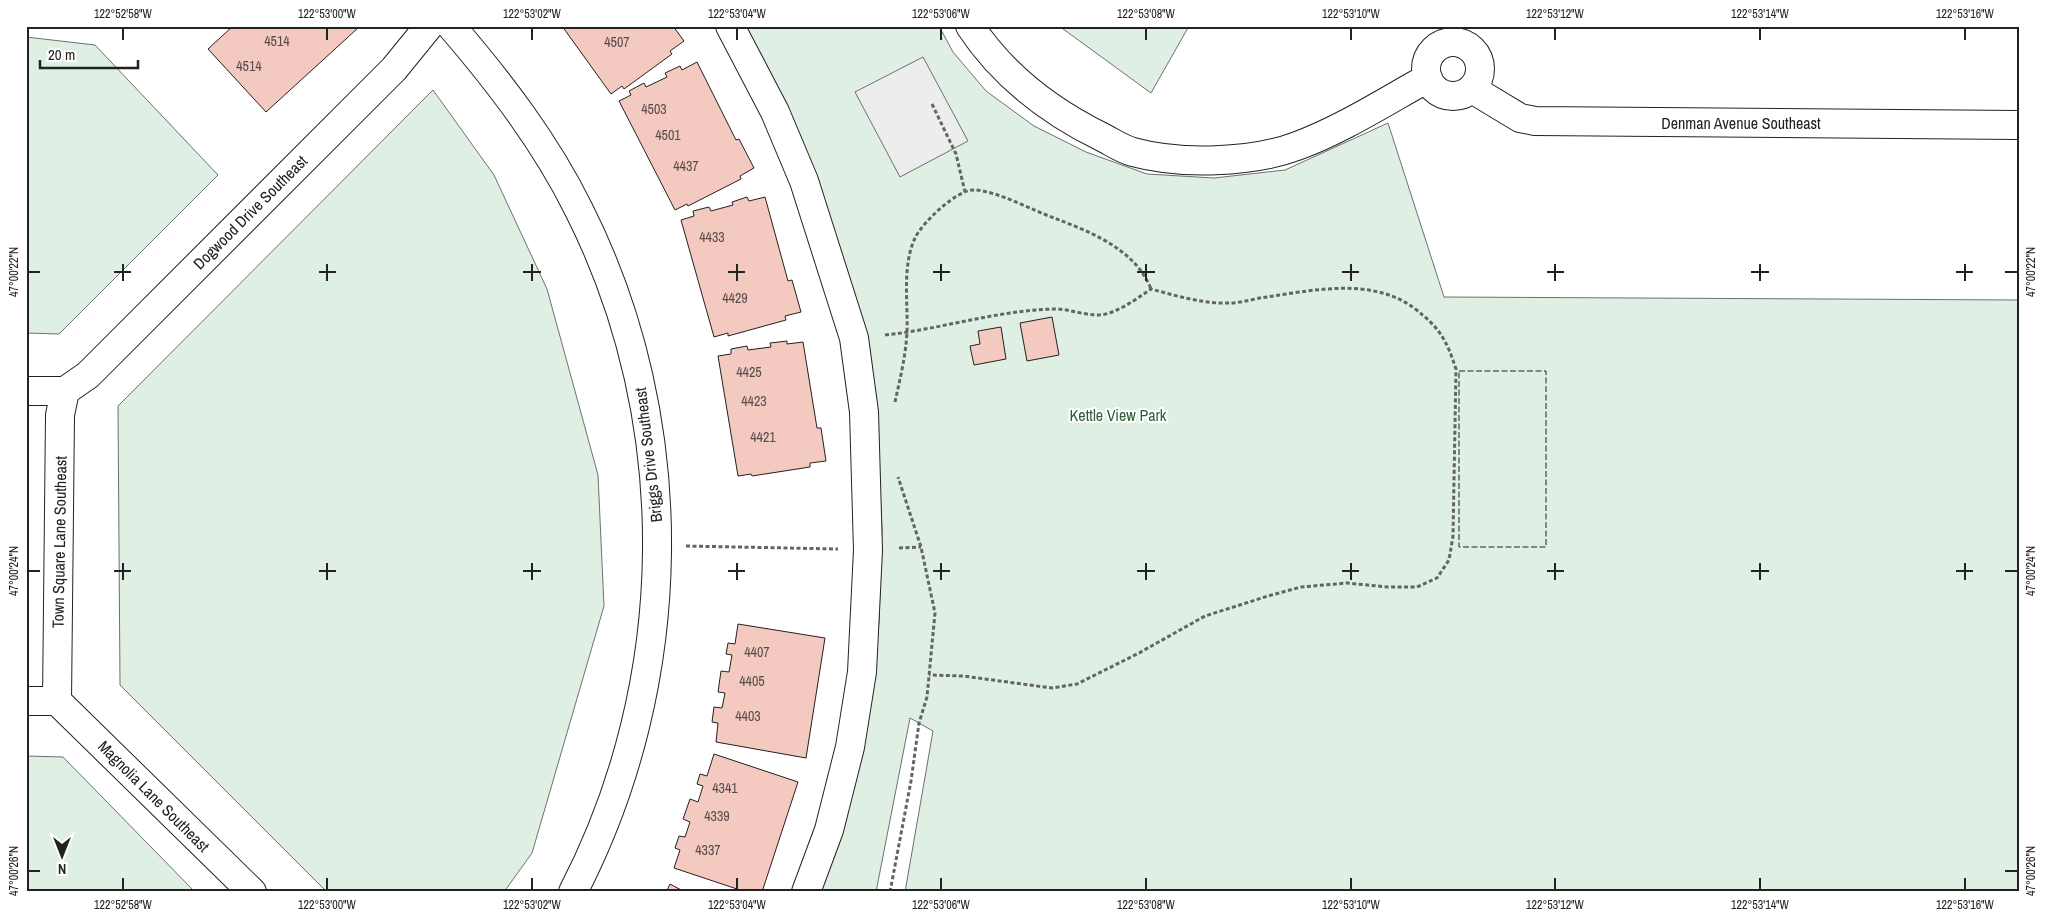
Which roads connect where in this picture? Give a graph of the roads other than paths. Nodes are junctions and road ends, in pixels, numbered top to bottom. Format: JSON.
{"nodes":[{"id":1,"x":429,"y":26,"type":"edge"},
{"id":2,"x":451,"y":26,"type":"edge"},
{"id":3,"x":730,"y":26,"type":"edge"},
{"id":4,"x":970,"y":26,"type":"edge"},
{"id":5,"x":1469,"y":35,"type":"edge"},
{"id":6,"x":1428,"y":78,"type":"junction"},
{"id":7,"x":1472,"y":88,"type":"junction"},
{"id":8,"x":2019,"y":125,"type":"edge"},
{"id":9,"x":26,"y":391,"type":"edge"},
{"id":10,"x":65,"y":391,"type":"junction"},
{"id":11,"x":26,"y":701,"type":"edge"},
{"id":12,"x":58,"y":701,"type":"junction"},
{"id":13,"x":252,"y":892,"type":"edge"},
{"id":14,"x":573,"y":892,"type":"edge"},
{"id":15,"x":806,"y":892,"type":"edge"}],
"edges":[{"from":1,"to":10,"type":"street","name":"Dogwood Drive Southeast"},
{"from":2,"to":14,"type":"street","name":"Briggs Drive Southeast"},
{"from":3,"to":15,"type":"street"},
{"from":4,"to":6,"type":"street"},
{"from":5,"to":6,"type":"street"},
{"from":5,"to":7,"type":"street"},
{"from":6,"to":7,"type":"street"},
{"from":7,"to":8,"type":"street","name":"Denman Avenue Southeast"},
{"from":9,"to":10,"type":"street"},
{"from":10,"to":12,"type":"street","name":"Town Square Lane Southeast"},
{"from":11,"to":12,"type":"street"},
{"from":12,"to":13,"type":"street","name":"Magnolia Lane Southeast"}]}
